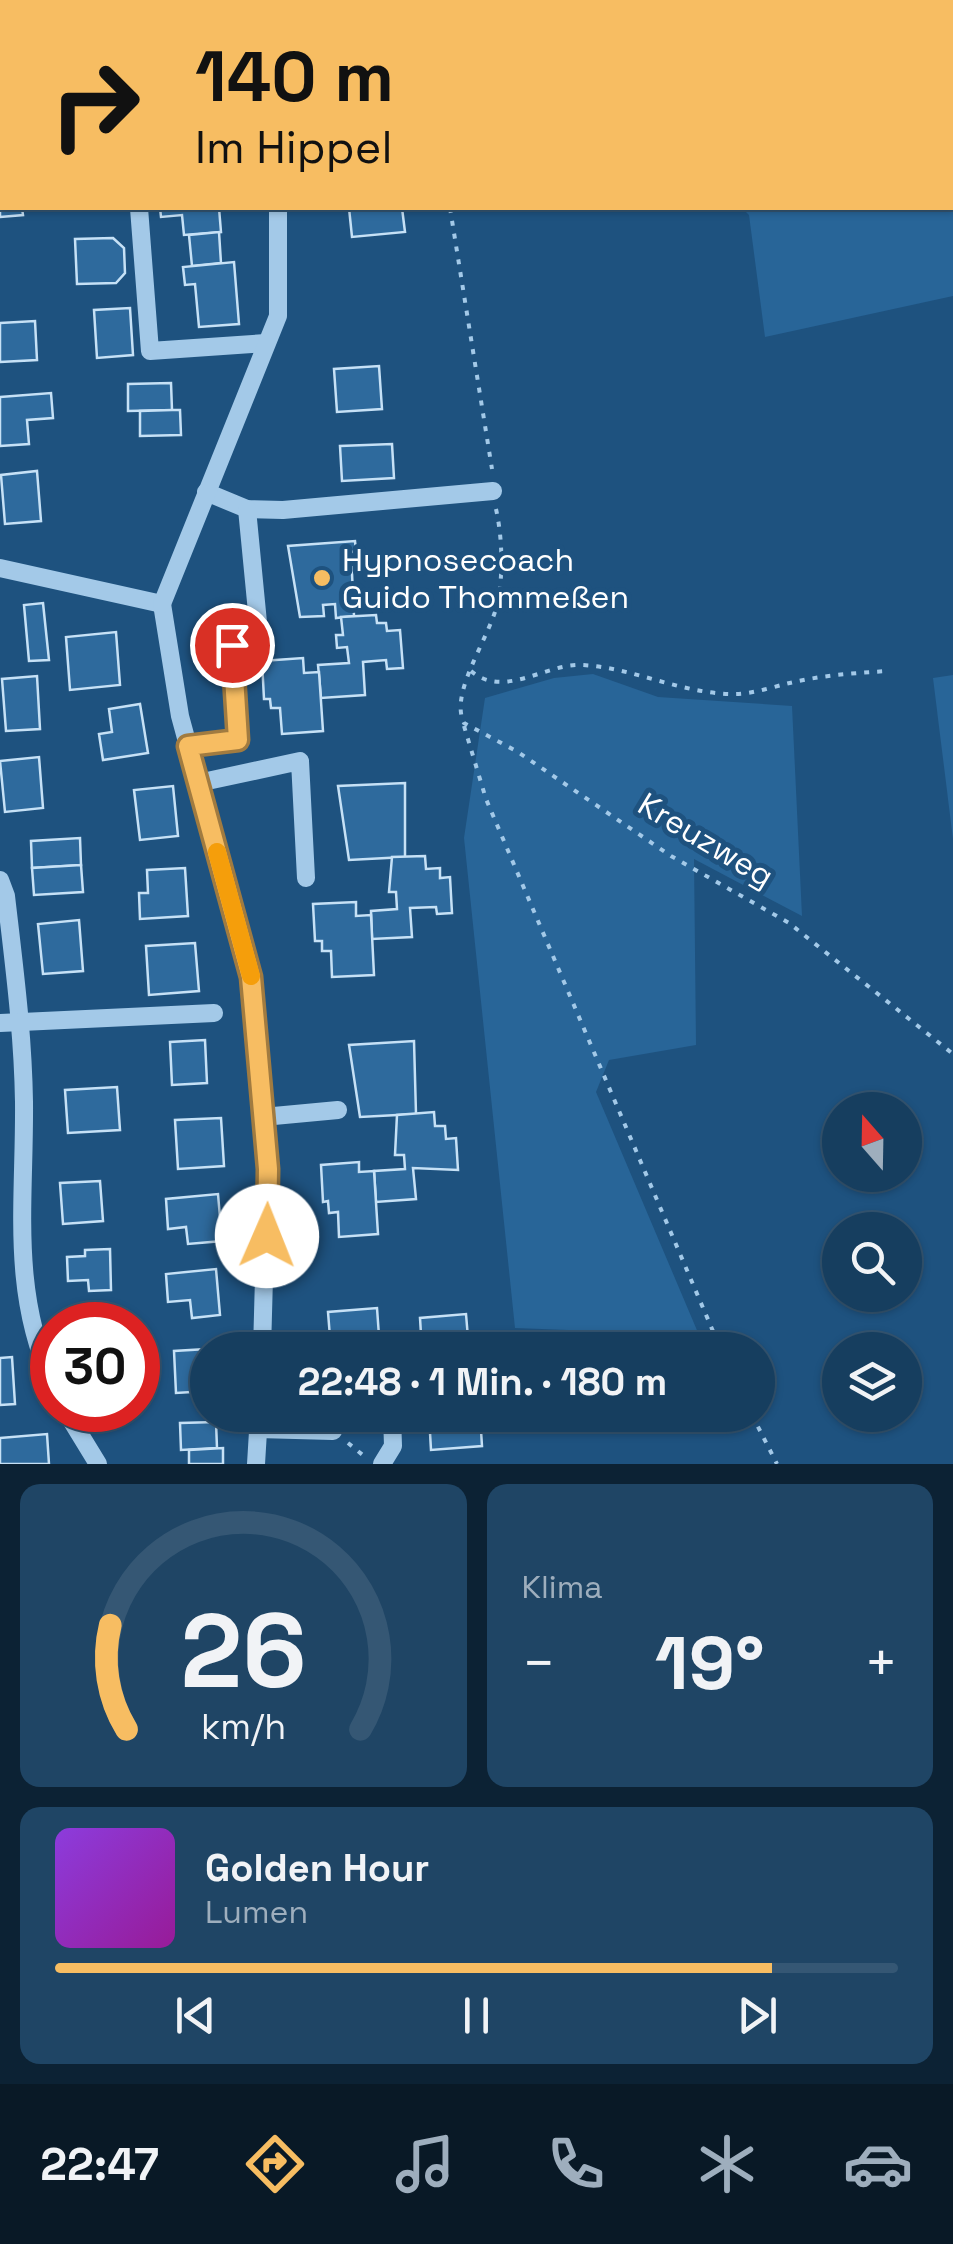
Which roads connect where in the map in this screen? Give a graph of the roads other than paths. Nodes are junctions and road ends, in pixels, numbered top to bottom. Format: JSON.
{"nodes":[{"id":1,"x":139,"y":210,"type":"edge"},
{"id":2,"x":278,"y":210,"type":"edge"},
{"id":3,"x":266,"y":343,"type":"junction"},
{"id":4,"x":493,"y":491,"type":"road end"},
{"id":5,"x":206,"y":492,"type":"junction"},
{"id":6,"x":247,"y":509,"type":"junction"},
{"id":7,"x":0,"y":568,"type":"edge"},
{"id":8,"x":162,"y":604,"type":"junction"},
{"id":9,"x":188,"y":746,"type":"junction"},
{"id":10,"x":198,"y":782,"type":"junction"},
{"id":11,"x":306,"y":878,"type":"dead end"},
{"id":12,"x":0,"y":880,"type":"edge"},
{"id":13,"x":214,"y":1013,"type":"dead end"},
{"id":14,"x":21,"y":1020,"type":"junction"},
{"id":15,"x":0,"y":1023,"type":"edge"},
{"id":16,"x":338,"y":1110,"type":"dead end"},
{"id":17,"x":264,"y":1116,"type":"junction"},
{"id":18,"x":30,"y":1313,"type":"edge"},
{"id":19,"x":263,"y":1332,"type":"edge"},
{"id":20,"x":76,"y":1432,"type":"joint"},
{"id":21,"x":258,"y":1432,"type":"edge"},
{"id":22,"x":393,"y":1432,"type":"edge"},
{"id":23,"x":79,"y":1464,"type":"edge"},
{"id":24,"x":98,"y":1464,"type":"edge"},
{"id":25,"x":256,"y":1464,"type":"edge"},
{"id":26,"x":382,"y":1464,"type":"edge"}],
"edges":[{"from":1,"to":3,"type":"street"},
{"from":2,"to":3,"type":"street"},
{"from":3,"to":5,"type":"street"},
{"from":4,"to":6,"type":"street"},
{"from":5,"to":6,"type":"street"},
{"from":5,"to":8,"type":"street"},
{"from":6,"to":9,"type":"street"},
{"from":7,"to":8,"type":"street"},
{"from":8,"to":9,"type":"street"},
{"from":9,"to":10,"type":"street"},
{"from":10,"to":11,"type":"street"},
{"from":10,"to":17,"type":"street"},
{"from":12,"to":14,"type":"street"},
{"from":13,"to":14,"type":"street"},
{"from":14,"to":15,"type":"street"},
{"from":14,"to":18,"type":"street"},
{"from":16,"to":17,"type":"street"},
{"from":17,"to":19,"type":"street"},
{"from":20,"to":23,"type":"street"},
{"from":20,"to":24,"type":"street"},
{"from":21,"to":25,"type":"street"},
{"from":22,"to":26,"type":"street"}]}
